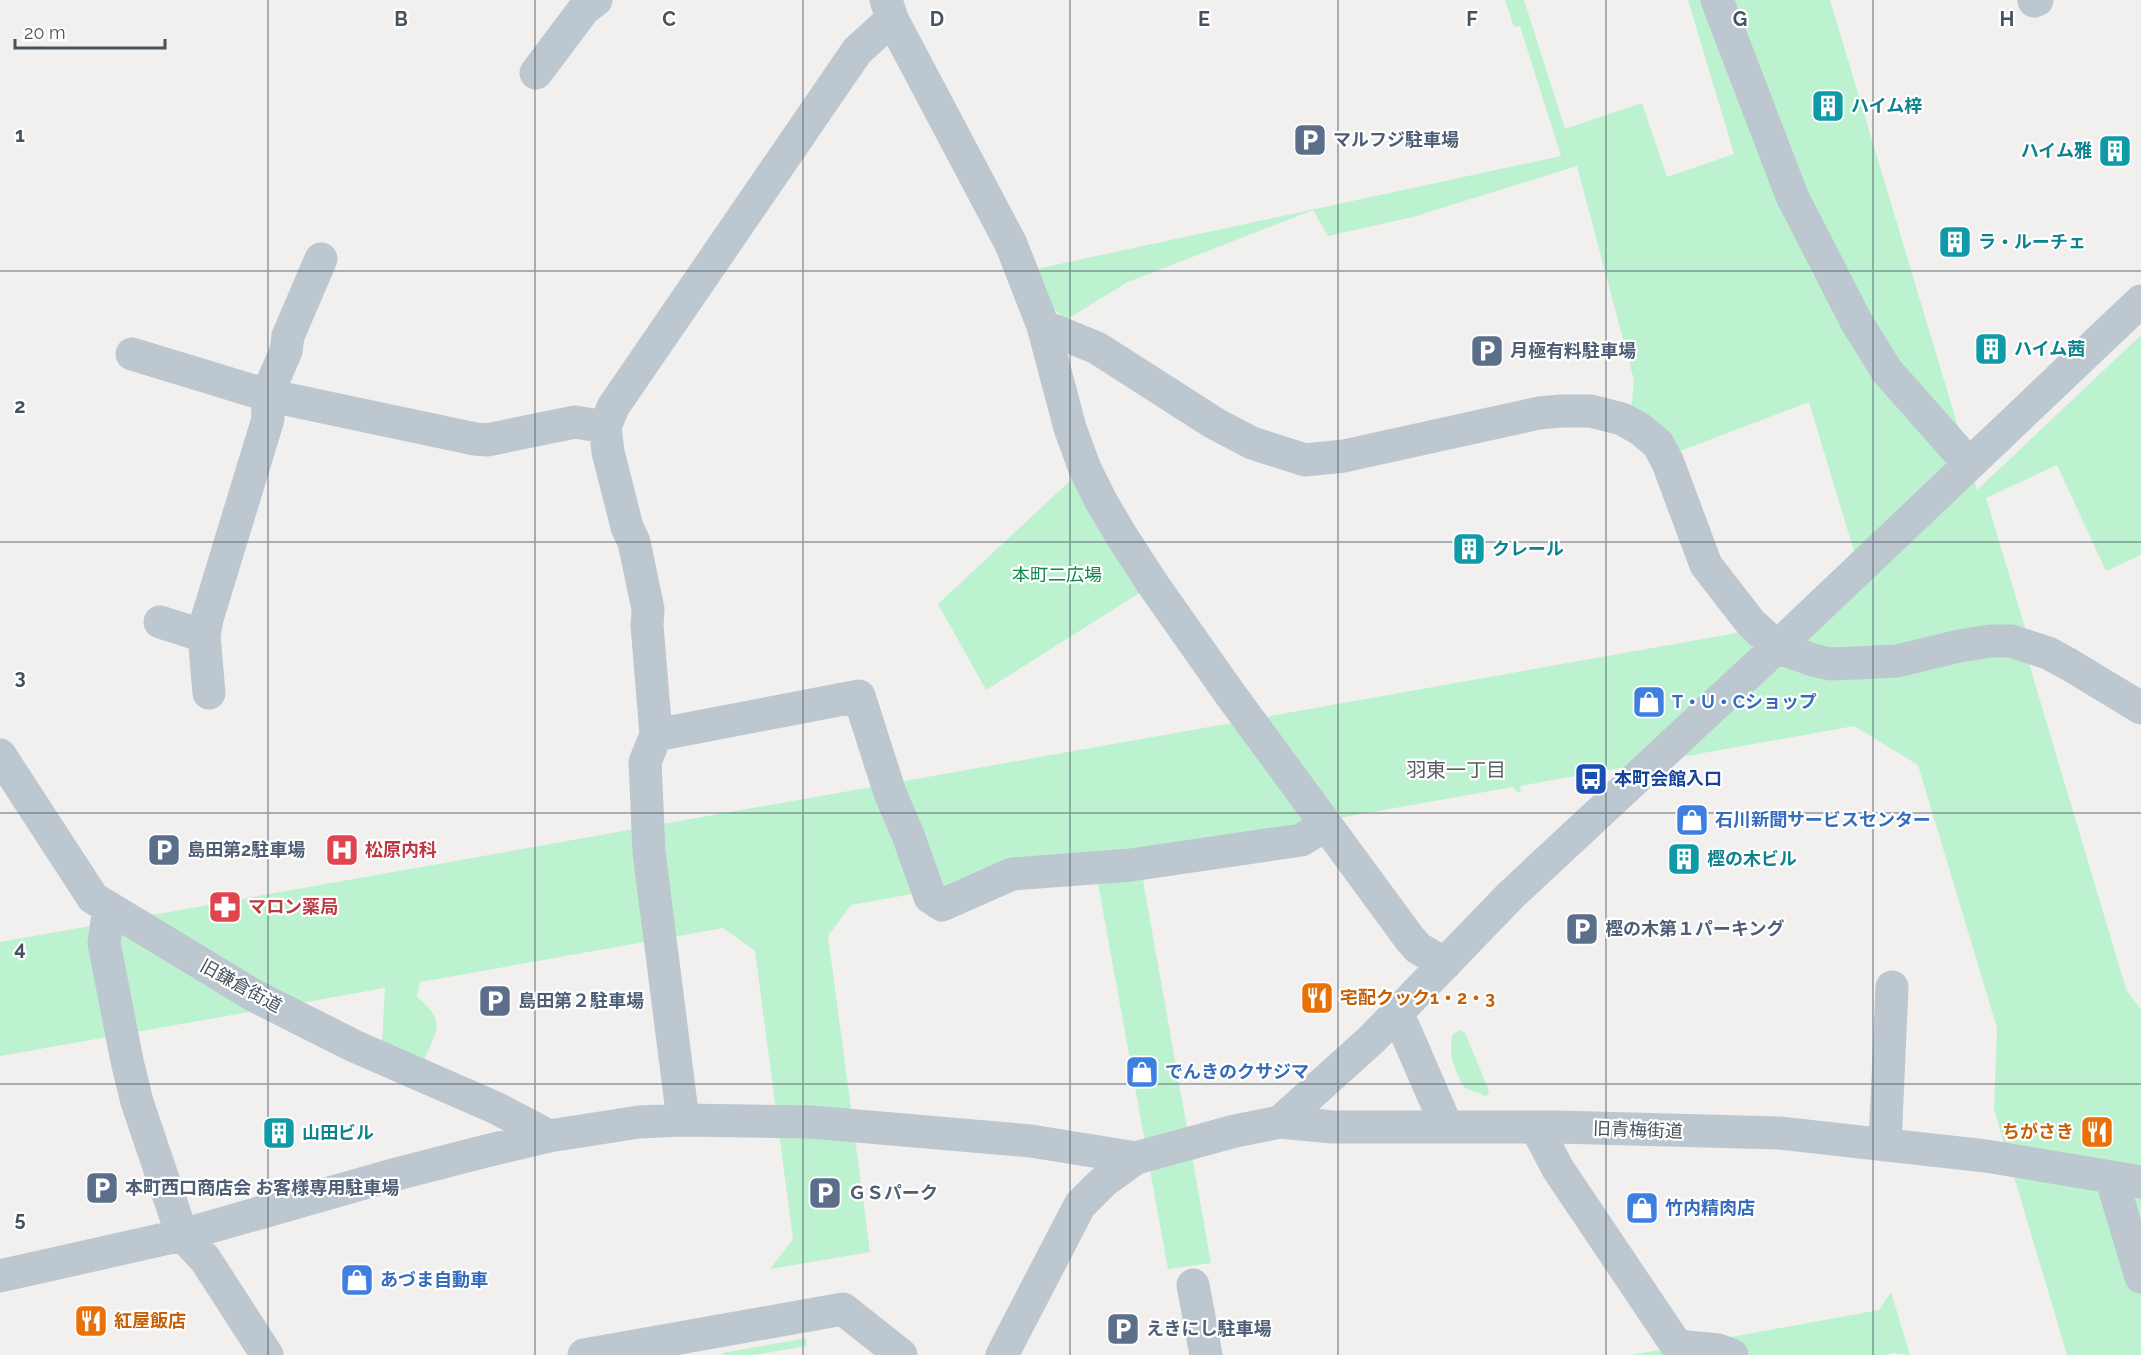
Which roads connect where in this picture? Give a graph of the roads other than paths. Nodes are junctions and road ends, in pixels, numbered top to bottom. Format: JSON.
{"nodes":[{"id":1,"x":596,"y":0,"type":"edge"},
{"id":2,"x":1717,"y":0,"type":"edge"},
{"id":3,"x":889,"y":9,"type":"edge"},
{"id":4,"x":536,"y":73,"type":"dead end"},
{"id":5,"x":321,"y":259,"type":"dead end"},
{"id":6,"x":2141,"y":301,"type":"edge"},
{"id":7,"x":1043,"y":326,"type":"junction"},
{"id":8,"x":132,"y":354,"type":"dead end"},
{"id":9,"x":267,"y":395,"type":"junction"},
{"id":10,"x":605,"y":427,"type":"junction"},
{"id":11,"x":1969,"y":464,"type":"junction"},
{"id":12,"x":160,"y":622,"type":"dead end"},
{"id":13,"x":204,"y":636,"type":"junction"},
{"id":14,"x":1777,"y":647,"type":"junction"},
{"id":15,"x":209,"y":693,"type":"dead end"},
{"id":16,"x":2141,"y":708,"type":"edge"},
{"id":17,"x":656,"y":735,"type":"junction"},
{"id":18,"x":0,"y":755,"type":"edge"},
{"id":19,"x":1326,"y":825,"type":"junction"},
{"id":20,"x":109,"y":908,"type":"junction"},
{"id":21,"x":1445,"y":964,"type":"junction"},
{"id":22,"x":1892,"y":987,"type":"dead end"},
{"id":23,"x":1398,"y":1012,"type":"junction"},
{"id":24,"x":683,"y":1120,"type":"junction"},
{"id":25,"x":1280,"y":1122,"type":"junction"},
{"id":26,"x":1447,"y":1127,"type":"junction"},
{"id":27,"x":1536,"y":1127,"type":"junction"},
{"id":28,"x":549,"y":1136,"type":"junction"},
{"id":29,"x":1885,"y":1145,"type":"junction"},
{"id":30,"x":1136,"y":1158,"type":"junction"},
{"id":31,"x":2126,"y":1180,"type":"edge"},
{"id":32,"x":182,"y":1235,"type":"junction"},
{"id":33,"x":0,"y":1276,"type":"edge"},
{"id":34,"x":2141,"y":1277,"type":"edge"},
{"id":35,"x":1193,"y":1285,"type":"dead end"},
{"id":36,"x":855,"y":1319,"type":"junction"},
{"id":37,"x":1680,"y":1350,"type":"edge"},
{"id":38,"x":267,"y":1355,"type":"edge"},
{"id":39,"x":584,"y":1355,"type":"edge"},
{"id":40,"x":860,"y":1355,"type":"edge"},
{"id":41,"x":901,"y":1355,"type":"edge"},
{"id":42,"x":1002,"y":1355,"type":"edge"},
{"id":43,"x":1206,"y":1355,"type":"edge"},
{"id":44,"x":1732,"y":1355,"type":"edge"}],
"edges":[{"from":1,"to":4,"type":"street"},
{"from":2,"to":11,"type":"street"},
{"from":3,"to":7,"type":"street"},
{"from":3,"to":10,"type":"street"},
{"from":5,"to":9,"type":"street"},
{"from":6,"to":11,"type":"street"},
{"from":7,"to":14,"type":"street"},
{"from":7,"to":19,"type":"street"},
{"from":8,"to":9,"type":"street"},
{"from":9,"to":10,"type":"street"},
{"from":9,"to":13,"type":"street"},
{"from":10,"to":17,"type":"street"},
{"from":11,"to":14,"type":"street"},
{"from":12,"to":13,"type":"street"},
{"from":13,"to":15,"type":"street"},
{"from":14,"to":16,"type":"street"},
{"from":14,"to":21,"type":"street"},
{"from":17,"to":19,"type":"street"},
{"from":17,"to":24,"type":"street"},
{"from":18,"to":20,"type":"street","name":"旧鎌倉街道"},
{"from":19,"to":21,"type":"street"},
{"from":20,"to":28,"type":"street","name":"旧鎌倉街道"},
{"from":20,"to":32,"type":"street"},
{"from":21,"to":23,"type":"street"},
{"from":22,"to":29,"type":"street"},
{"from":23,"to":25,"type":"street"},
{"from":23,"to":26,"type":"street"},
{"from":24,"to":28,"type":"street"},
{"from":24,"to":30,"type":"street"},
{"from":25,"to":26,"type":"street","name":"旧青梅街道"},
{"from":25,"to":30,"type":"street","name":"旧青梅街道"},
{"from":26,"to":27,"type":"street","name":"旧青梅街道"},
{"from":27,"to":29,"type":"street","name":"旧青梅街道"},
{"from":27,"to":37,"type":"street"},
{"from":28,"to":32,"type":"street"},
{"from":29,"to":31,"type":"street","name":"旧青梅街道"},
{"from":30,"to":42,"type":"street"},
{"from":31,"to":34,"type":"street"},
{"from":32,"to":33,"type":"street"},
{"from":32,"to":38,"type":"street"},
{"from":35,"to":43,"type":"street"},
{"from":36,"to":39,"type":"street"},
{"from":36,"to":40,"type":"street"},
{"from":36,"to":41,"type":"street"},
{"from":37,"to":44,"type":"street"}]}
